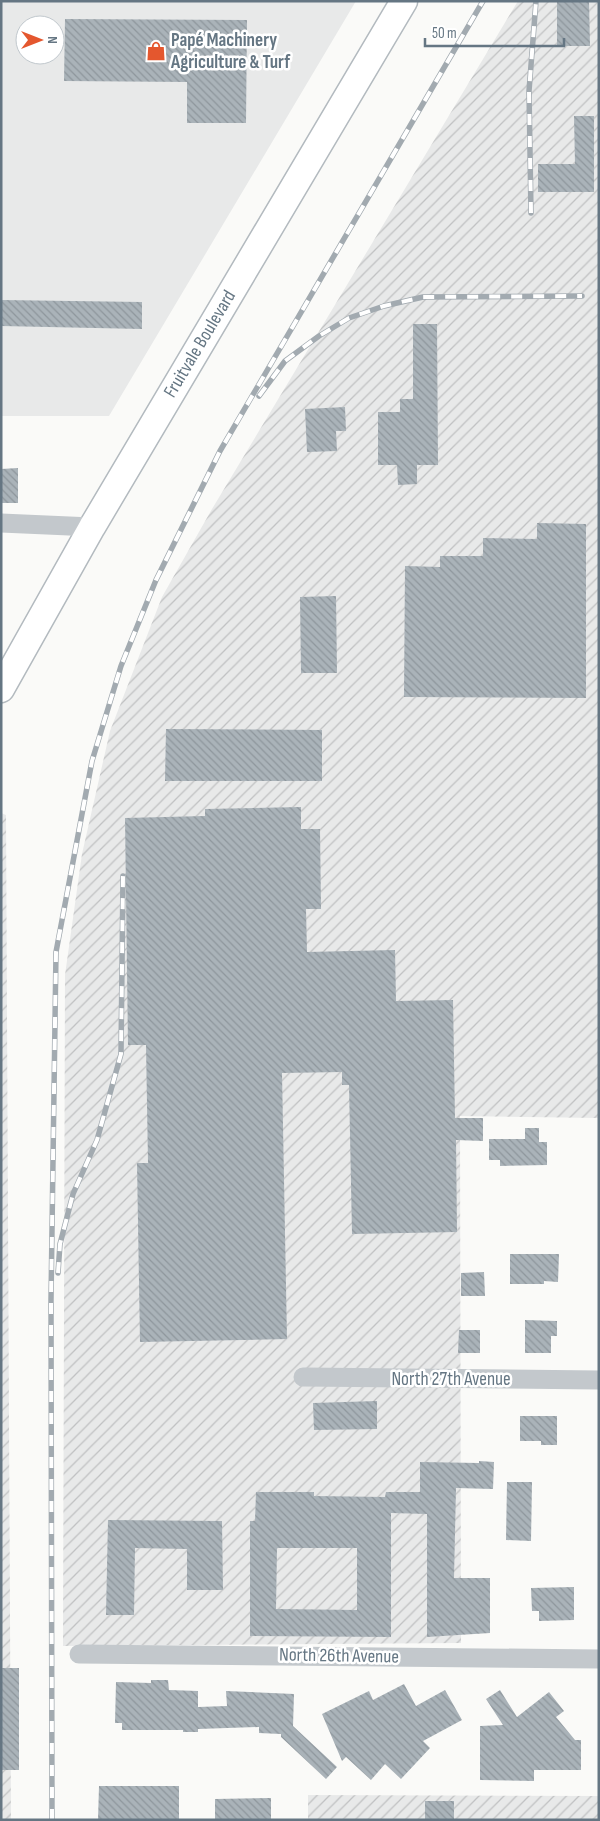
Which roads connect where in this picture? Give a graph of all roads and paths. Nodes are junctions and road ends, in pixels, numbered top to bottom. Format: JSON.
{"nodes":[{"id":1,"x":404,"y":1,"type":"edge"},
{"id":2,"x":1,"y":523,"type":"edge"},
{"id":3,"x":92,"y":527,"type":"junction"},
{"id":4,"x":1,"y":689,"type":"edge"},
{"id":5,"x":303,"y":1377,"type":"dead end"},
{"id":6,"x":599,"y":1380,"type":"edge"},
{"id":7,"x":79,"y":1654,"type":"dead end"},
{"id":8,"x":599,"y":1659,"type":"edge"}],
"edges":[{"from":1,"to":3,"type":"main road","name":"Fruitvale Boulevard"},
{"from":2,"to":3,"type":"street"},
{"from":3,"to":4,"type":"main road","name":"Fruitvale Boulevard"},
{"from":5,"to":6,"type":"street","name":"North 27th Avenue"},
{"from":7,"to":8,"type":"street","name":"North 26th Avenue"}]}
